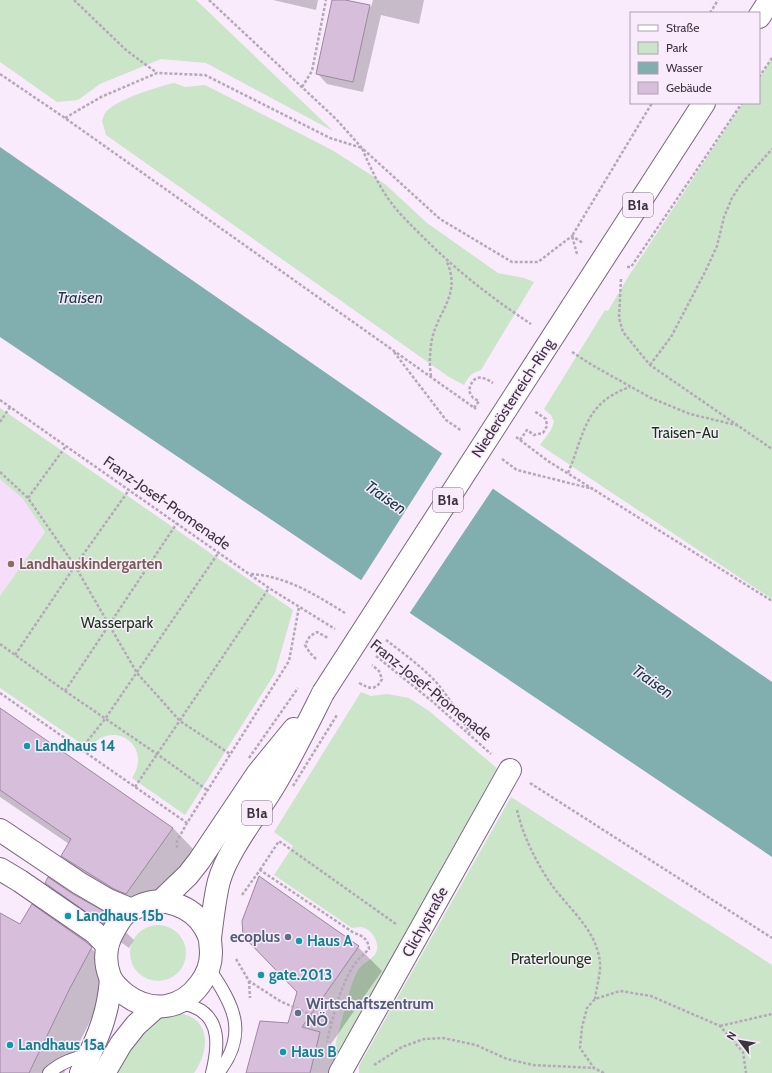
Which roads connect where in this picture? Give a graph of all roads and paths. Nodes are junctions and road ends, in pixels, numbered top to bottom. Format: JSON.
{"nodes":[{"id":1,"x":74,"y":0,"type":"edge"},
{"id":2,"x":209,"y":0,"type":"edge"},
{"id":3,"x":326,"y":0,"type":"edge"},
{"id":4,"x":718,"y":0,"type":"edge"},
{"id":5,"x":770,"y":0,"type":"edge"},
{"id":6,"x":711,"y":12,"type":"edge"},
{"id":7,"x":760,"y":15,"type":"edge"},
{"id":8,"x":772,"y":58,"type":"edge"},
{"id":9,"x":157,"y":73,"type":"junction"},
{"id":10,"x":0,"y":74,"type":"edge"},
{"id":11,"x":760,"y":76,"type":"edge"},
{"id":12,"x":302,"y":87,"type":"junction"},
{"id":13,"x":651,"y":104,"type":"edge"},
{"id":14,"x":703,"y":104,"type":"edge"},
{"id":15,"x":741,"y":104,"type":"edge"},
{"id":16,"x":66,"y":118,"type":"junction"},
{"id":17,"x":362,"y":148,"type":"junction"},
{"id":18,"x":772,"y":149,"type":"edge"},
{"id":19,"x":572,"y":236,"type":"junction"},
{"id":20,"x":578,"y":258,"type":"dead end"},
{"id":21,"x":446,"y":261,"type":"junction"},
{"id":22,"x":621,"y":267,"type":"dead end"},
{"id":23,"x":621,"y":274,"type":"dead end"},
{"id":24,"x":526,"y":321,"type":"dead end"},
{"id":25,"x":392,"y":348,"type":"junction"},
{"id":26,"x":576,"y":354,"type":"dead end"},
{"id":27,"x":650,"y":365,"type":"junction"},
{"id":28,"x":495,"y":384,"type":"dead end"},
{"id":29,"x":631,"y":387,"type":"junction"},
{"id":30,"x":0,"y":400,"type":"edge"},
{"id":31,"x":10,"y":407,"type":"junction"},
{"id":32,"x":474,"y":408,"type":"dead end"},
{"id":33,"x":532,"y":410,"type":"dead end"},
{"id":34,"x":446,"y":420,"type":"dead end"},
{"id":35,"x":0,"y":422,"type":"edge"},
{"id":36,"x":740,"y":426,"type":"junction"},
{"id":37,"x":520,"y":440,"type":"dead end"},
{"id":38,"x":66,"y":446,"type":"junction"},
{"id":39,"x":772,"y":449,"type":"edge"},
{"id":40,"x":548,"y":461,"type":"dead end"},
{"id":41,"x":518,"y":470,"type":"dead end"},
{"id":42,"x":0,"y":472,"type":"edge"},
{"id":43,"x":568,"y":473,"type":"junction"},
{"id":44,"x":129,"y":490,"type":"junction"},
{"id":45,"x":596,"y":490,"type":"junction"},
{"id":46,"x":28,"y":498,"type":"junction"},
{"id":47,"x":178,"y":524,"type":"junction"},
{"id":48,"x":219,"y":552,"type":"junction"},
{"id":49,"x":75,"y":566,"type":"junction"},
{"id":50,"x":269,"y":588,"type":"junction"},
{"id":51,"x":772,"y":601,"type":"edge"},
{"id":52,"x":299,"y":607,"type":"junction"},
{"id":53,"x":109,"y":626,"type":"junction"},
{"id":54,"x":340,"y":632,"type":"dead end"},
{"id":55,"x":328,"y":638,"type":"dead end"},
{"id":56,"x":0,"y":644,"type":"edge"},
{"id":57,"x":371,"y":653,"type":"dead end"},
{"id":58,"x":15,"y":655,"type":"junction"},
{"id":59,"x":317,"y":660,"type":"dead end"},
{"id":60,"x":372,"y":665,"type":"dead end"},
{"id":61,"x":137,"y":673,"type":"junction"},
{"id":62,"x":357,"y":682,"type":"dead end"},
{"id":63,"x":65,"y":691,"type":"junction"},
{"id":64,"x":0,"y":693,"type":"edge"},
{"id":65,"x":323,"y":693,"type":"junction"},
{"id":66,"x":105,"y":719,"type":"junction"},
{"id":67,"x":180,"y":721,"type":"junction"},
{"id":68,"x":81,"y":749,"type":"junction"},
{"id":69,"x":157,"y":754,"type":"junction"},
{"id":70,"x":230,"y":754,"type":"junction"},
{"id":71,"x":249,"y":758,"type":"dead end"},
{"id":72,"x":245,"y":765,"type":"dead end"},
{"id":73,"x":510,"y":770,"type":"junction"},
{"id":74,"x":135,"y":787,"type":"junction"},
{"id":75,"x":207,"y":790,"type":"junction"},
{"id":76,"x":516,"y":808,"type":"dead end"},
{"id":77,"x":187,"y":823,"type":"junction"},
{"id":78,"x":0,"y":830,"type":"edge"},
{"id":79,"x":177,"y":841,"type":"dead end"},
{"id":80,"x":0,"y":869,"type":"edge"},
{"id":81,"x":260,"y":870,"type":"junction"},
{"id":82,"x":217,"y":890,"type":"junction"},
{"id":83,"x":161,"y":901,"type":"junction"},
{"id":84,"x":132,"y":910,"type":"junction"},
{"id":85,"x":416,"y":938,"type":"junction"},
{"id":86,"x":772,"y":938,"type":"edge"},
{"id":87,"x":210,"y":939,"type":"junction"},
{"id":88,"x":108,"y":945,"type":"junction"},
{"id":89,"x":235,"y":958,"type":"dead end"},
{"id":90,"x":209,"y":969,"type":"junction"},
{"id":91,"x":111,"y":979,"type":"junction"},
{"id":92,"x":595,"y":999,"type":"junction"},
{"id":93,"x":179,"y":1002,"type":"junction"},
{"id":94,"x":156,"y":1007,"type":"junction"},
{"id":95,"x":772,"y":1014,"type":"edge"},
{"id":96,"x":331,"y":1023,"type":"junction"},
{"id":97,"x":720,"y":1026,"type":"junction"},
{"id":98,"x":327,"y":1044,"type":"dead end"},
{"id":99,"x":86,"y":1064,"type":"edge"},
{"id":100,"x":594,"y":1068,"type":"junction"},
{"id":101,"x":368,"y":1069,"type":"dead end"},
{"id":102,"x":49,"y":1073,"type":"edge"},
{"id":103,"x":104,"y":1073,"type":"edge"},
{"id":104,"x":212,"y":1073,"type":"edge"},
{"id":105,"x":218,"y":1073,"type":"edge"},
{"id":106,"x":340,"y":1073,"type":"edge"},
{"id":107,"x":604,"y":1073,"type":"edge"},
{"id":108,"x":746,"y":1073,"type":"edge"}],
"edges":[{"from":1,"to":9,"type":"path"},
{"from":2,"to":12,"type":"path"},
{"from":3,"to":12,"type":"path"},
{"from":4,"to":6,"type":"path"},
{"from":5,"to":7,"type":"main road"},
{"from":8,"to":11,"type":"path"},
{"from":9,"to":16,"type":"path"},
{"from":9,"to":17,"type":"path"},
{"from":10,"to":16,"type":"path"},
{"from":12,"to":17,"type":"path"},
{"from":13,"to":19,"type":"path"},
{"from":14,"to":65,"type":"main road","name":"Niederösterreich-Ring","number":"B1a","bridge":true},
{"from":15,"to":22,"type":"path"},
{"from":16,"to":25,"type":"path"},
{"from":17,"to":19,"type":"path"},
{"from":17,"to":21,"type":"path"},
{"from":18,"to":27,"type":"path"},
{"from":19,"to":20,"type":"path"},
{"from":21,"to":24,"type":"path"},
{"from":21,"to":25,"type":"path"},
{"from":23,"to":27,"type":"path"},
{"from":25,"to":34,"type":"path"},
{"from":26,"to":29,"type":"path"},
{"from":27,"to":36,"type":"path"},
{"from":28,"to":32,"type":"path"},
{"from":29,"to":36,"type":"path"},
{"from":29,"to":43,"type":"path"},
{"from":30,"to":31,"type":"path","name":"Franz-Josef-Promenade"},
{"from":31,"to":35,"type":"path"},
{"from":31,"to":38,"type":"path","name":"Franz-Josef-Promenade"},
{"from":33,"to":37,"type":"path"},
{"from":36,"to":39,"type":"path"},
{"from":38,"to":44,"type":"path","name":"Franz-Josef-Promenade"},
{"from":38,"to":46,"type":"path"},
{"from":40,"to":43,"type":"path"},
{"from":41,"to":45,"type":"path"},
{"from":42,"to":46,"type":"path"},
{"from":43,"to":45,"type":"path"},
{"from":44,"to":47,"type":"path","name":"Franz-Josef-Promenade"},
{"from":44,"to":49,"type":"path"},
{"from":45,"to":51,"type":"path"},
{"from":46,"to":49,"type":"path"},
{"from":47,"to":48,"type":"path","name":"Franz-Josef-Promenade"},
{"from":47,"to":53,"type":"path"},
{"from":48,"to":50,"type":"path","name":"Franz-Josef-Promenade"},
{"from":48,"to":61,"type":"path"},
{"from":49,"to":53,"type":"path"},
{"from":49,"to":58,"type":"path"},
{"from":50,"to":52,"type":"path","name":"Franz-Josef-Promenade"},
{"from":50,"to":67,"type":"path"},
{"from":52,"to":54,"type":"path","name":"Franz-Josef-Promenade"},
{"from":52,"to":70,"type":"path"},
{"from":53,"to":61,"type":"path"},
{"from":53,"to":63,"type":"path"},
{"from":55,"to":59,"type":"path"},
{"from":56,"to":58,"type":"path"},
{"from":57,"to":73,"type":"path","name":"Franz-Josef-Promenade"},
{"from":58,"to":63,"type":"path"},
{"from":60,"to":62,"type":"path"},
{"from":61,"to":66,"type":"path"},
{"from":61,"to":67,"type":"path"},
{"from":63,"to":66,"type":"path"},
{"from":64,"to":68,"type":"path"},
{"from":65,"to":82,"type":"main road","name":"Niederösterreich-Ring","number":"B1a"},
{"from":65,"to":83,"type":"main road","name":"Niederösterreich-Ring","number":"B1a"},
{"from":66,"to":68,"type":"path"},
{"from":66,"to":69,"type":"path"},
{"from":67,"to":69,"type":"path"},
{"from":67,"to":70,"type":"path"},
{"from":68,"to":74,"type":"path"},
{"from":69,"to":74,"type":"path"},
{"from":69,"to":75,"type":"path"},
{"from":70,"to":75,"type":"path"},
{"from":71,"to":72,"type":"path"},
{"from":73,"to":85,"type":"main road","name":"Clichystraße"},
{"from":73,"to":86,"type":"path","name":"Franz-Josef-Promenade"},
{"from":74,"to":77,"type":"path"},
{"from":75,"to":77,"type":"path"},
{"from":76,"to":92,"type":"path"},
{"from":77,"to":79,"type":"path"},
{"from":78,"to":84,"type":"main road"},
{"from":80,"to":88,"type":"main road"},
{"from":81,"to":82,"type":"path"},
{"from":81,"to":85,"type":"path"},
{"from":81,"to":96,"type":"path"},
{"from":82,"to":87,"type":"main road","name":"Niederösterreich-Ring","number":"B1a"},
{"from":83,"to":84,"type":"main road","name":"Niederösterreich-Ring","number":"B1a"},
{"from":83,"to":87,"type":"main road","name":"Niederösterreich-Ring","number":"B1a"},
{"from":84,"to":88,"type":"main road","name":"Niederösterreich-Ring","number":"B1a"},
{"from":85,"to":106,"type":"main road","name":"Clichystraße"},
{"from":87,"to":90,"type":"main road","name":"Niederösterreich-Ring","number":"B1a"},
{"from":88,"to":91,"type":"main road","name":"Niederösterreich-Ring","number":"B1a"},
{"from":89,"to":96,"type":"path"},
{"from":90,"to":93,"type":"main road","name":"Niederösterreich-Ring","number":"B1a"},
{"from":90,"to":105,"type":"lane"},
{"from":91,"to":94,"type":"main road","name":"Niederösterreich-Ring","number":"B1a"},
{"from":91,"to":99,"type":"main road","name":"Niederösterreich-Ring","number":"B1a"},
{"from":92,"to":97,"type":"path"},
{"from":92,"to":100,"type":"path"},
{"from":93,"to":94,"type":"main road","name":"Niederösterreich-Ring","number":"B1a"},
{"from":93,"to":104,"type":"lane"},
{"from":94,"to":103,"type":"main road"},
{"from":95,"to":97,"type":"path"},
{"from":96,"to":98,"type":"path"},
{"from":97,"to":108,"type":"path"},
{"from":99,"to":102,"type":"lane"},
{"from":100,"to":101,"type":"path"},
{"from":100,"to":107,"type":"path"}]}
